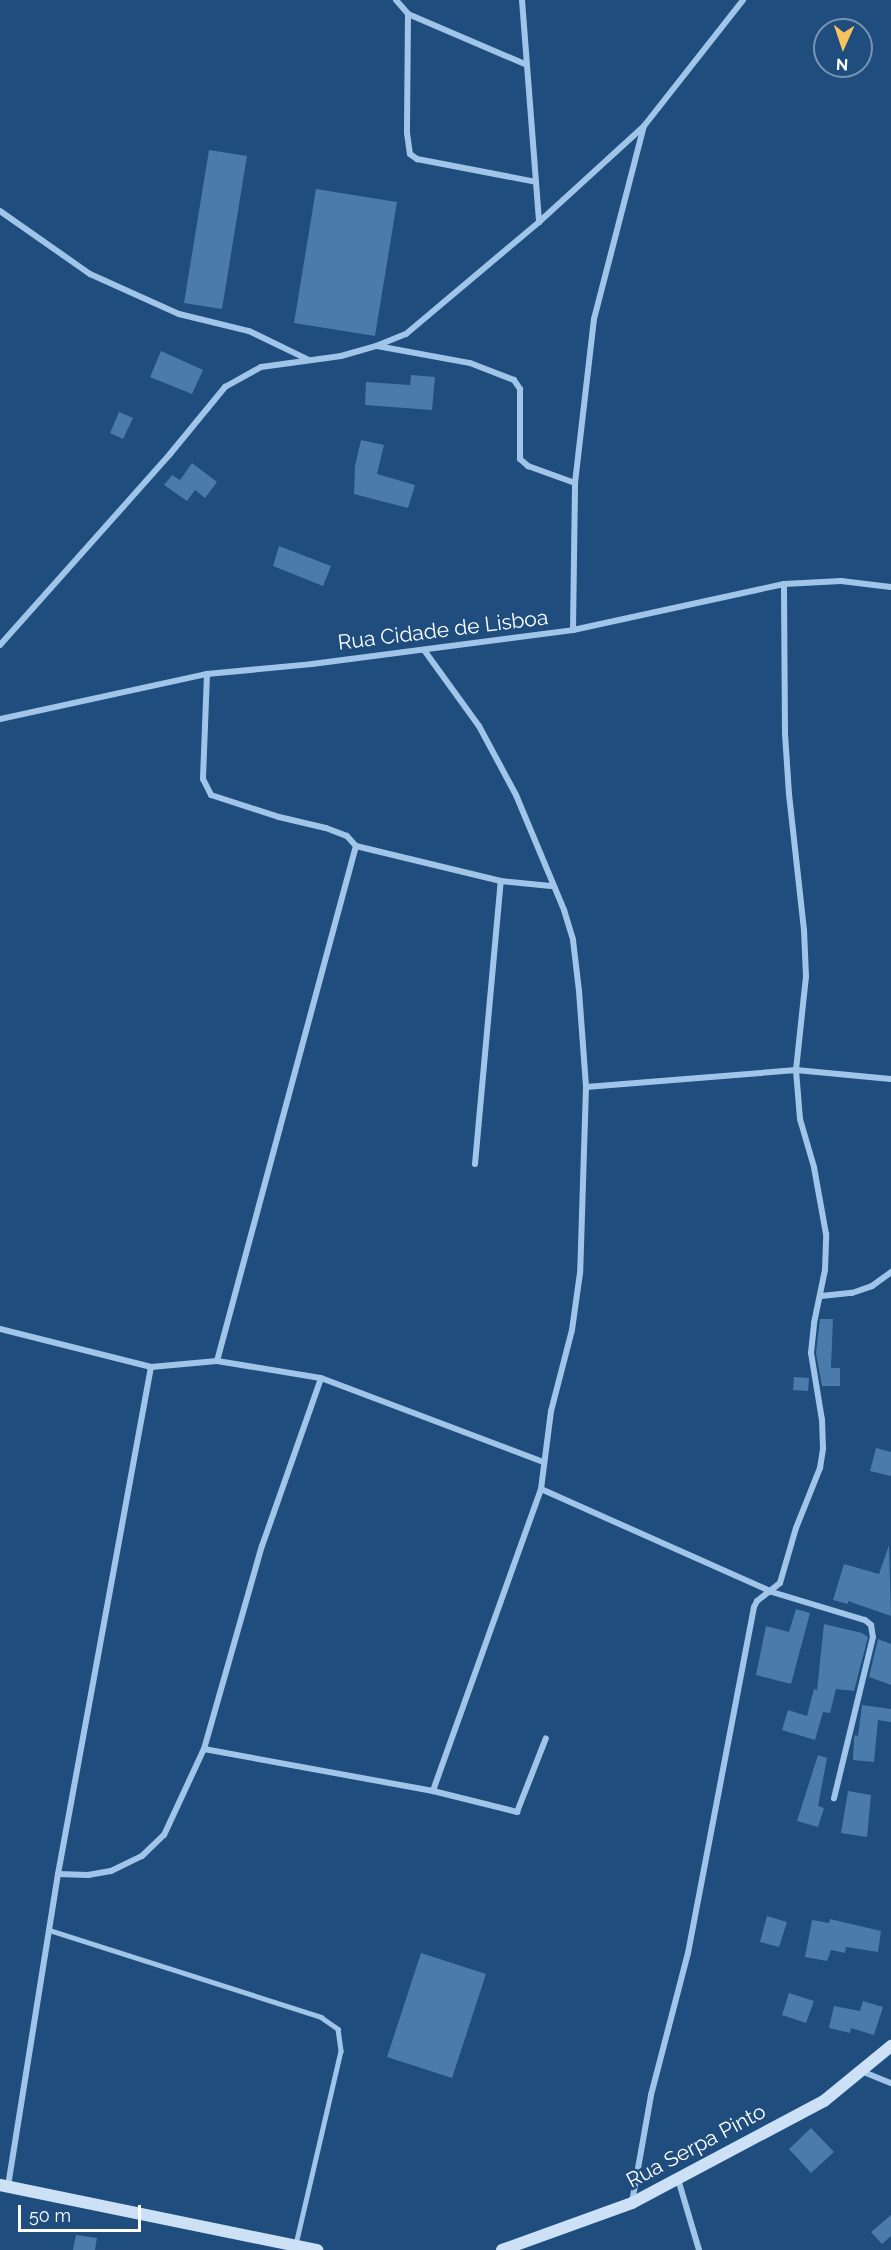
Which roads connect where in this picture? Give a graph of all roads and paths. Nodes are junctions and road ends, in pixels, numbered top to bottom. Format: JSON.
{"nodes":[{"id":1,"x":396,"y":0,"type":"edge"},
{"id":2,"x":522,"y":0,"type":"edge"},
{"id":3,"x":742,"y":0,"type":"edge"},
{"id":4,"x":408,"y":14,"type":"junction"},
{"id":5,"x":527,"y":65,"type":"junction"},
{"id":6,"x":644,"y":126,"type":"junction"},
{"id":7,"x":536,"y":182,"type":"junction"},
{"id":8,"x":0,"y":211,"type":"edge"},
{"id":9,"x":539,"y":222,"type":"junction"},
{"id":10,"x":376,"y":346,"type":"junction"},
{"id":11,"x":307,"y":359,"type":"junction"},
{"id":12,"x":575,"y":483,"type":"junction"},
{"id":13,"x":784,"y":584,"type":"junction"},
{"id":14,"x":891,"y":587,"type":"edge"},
{"id":15,"x":573,"y":630,"type":"junction"},
{"id":16,"x":0,"y":645,"type":"edge"},
{"id":17,"x":424,"y":650,"type":"junction"},
{"id":18,"x":207,"y":674,"type":"junction"},
{"id":19,"x":0,"y":719,"type":"edge"},
{"id":20,"x":356,"y":846,"type":"junction"},
{"id":21,"x":501,"y":881,"type":"junction"},
{"id":22,"x":552,"y":886,"type":"junction"},
{"id":23,"x":796,"y":1070,"type":"junction"},
{"id":24,"x":891,"y":1079,"type":"edge"},
{"id":25,"x":586,"y":1087,"type":"junction"},
{"id":26,"x":475,"y":1164,"type":"dead end"},
{"id":27,"x":891,"y":1272,"type":"edge"},
{"id":28,"x":821,"y":1296,"type":"junction"},
{"id":29,"x":0,"y":1329,"type":"edge"},
{"id":30,"x":217,"y":1361,"type":"junction"},
{"id":31,"x":151,"y":1367,"type":"junction"},
{"id":32,"x":321,"y":1378,"type":"junction"},
{"id":33,"x":543,"y":1462,"type":"junction"},
{"id":34,"x":541,"y":1489,"type":"junction"},
{"id":35,"x":772,"y":1592,"type":"junction"},
{"id":36,"x":546,"y":1738,"type":"dead end"},
{"id":37,"x":204,"y":1749,"type":"junction"},
{"id":38,"x":433,"y":1791,"type":"junction"},
{"id":39,"x":834,"y":1798,"type":"dead end"},
{"id":40,"x":58,"y":1874,"type":"junction"},
{"id":41,"x":49,"y":1930,"type":"junction"},
{"id":42,"x":891,"y":2046,"type":"edge"},
{"id":43,"x":860,"y":2071,"type":"junction"},
{"id":44,"x":891,"y":2083,"type":"edge"},
{"id":45,"x":678,"y":2178,"type":"junction"},
{"id":46,"x":4,"y":2186,"type":"edge"},
{"id":47,"x":632,"y":2203,"type":"junction"},
{"id":48,"x":296,"y":2246,"type":"junction"},
{"id":49,"x":317,"y":2250,"type":"edge"},
{"id":50,"x":502,"y":2250,"type":"edge"},
{"id":51,"x":699,"y":2250,"type":"edge"}],
"edges":[{"from":1,"to":4,"type":"street"},
{"from":2,"to":5,"type":"street"},
{"from":3,"to":6,"type":"street"},
{"from":4,"to":5,"type":"street"},
{"from":4,"to":7,"type":"street"},
{"from":5,"to":7,"type":"street"},
{"from":6,"to":9,"type":"street"},
{"from":6,"to":12,"type":"street"},
{"from":7,"to":9,"type":"street"},
{"from":8,"to":11,"type":"street"},
{"from":9,"to":10,"type":"street"},
{"from":10,"to":11,"type":"street"},
{"from":10,"to":12,"type":"street"},
{"from":11,"to":16,"type":"street"},
{"from":12,"to":15,"type":"street"},
{"from":13,"to":14,"type":"street","name":"Rua Cidade de Lisboa"},
{"from":13,"to":15,"type":"street","name":"Rua Cidade de Lisboa"},
{"from":13,"to":23,"type":"street"},
{"from":15,"to":17,"type":"street","name":"Rua Cidade de Lisboa"},
{"from":17,"to":18,"type":"street","name":"Rua Cidade de Lisboa"},
{"from":17,"to":22,"type":"street"},
{"from":18,"to":19,"type":"street","name":"Rua Cidade de Lisboa"},
{"from":18,"to":20,"type":"street"},
{"from":20,"to":21,"type":"street"},
{"from":20,"to":30,"type":"street"},
{"from":21,"to":22,"type":"street"},
{"from":21,"to":26,"type":"street"},
{"from":22,"to":25,"type":"street"},
{"from":23,"to":24,"type":"street"},
{"from":23,"to":25,"type":"street"},
{"from":23,"to":28,"type":"street"},
{"from":25,"to":33,"type":"street"},
{"from":27,"to":28,"type":"street"},
{"from":28,"to":35,"type":"street"},
{"from":29,"to":31,"type":"street"},
{"from":30,"to":31,"type":"street"},
{"from":30,"to":32,"type":"street"},
{"from":31,"to":40,"type":"street"},
{"from":32,"to":33,"type":"street"},
{"from":32,"to":37,"type":"street"},
{"from":33,"to":34,"type":"street"},
{"from":34,"to":35,"type":"street"},
{"from":34,"to":38,"type":"street"},
{"from":35,"to":39,"type":"street"},
{"from":35,"to":47,"type":"street"},
{"from":36,"to":38,"type":"street"},
{"from":37,"to":38,"type":"street"},
{"from":37,"to":40,"type":"street"},
{"from":40,"to":41,"type":"street"},
{"from":41,"to":46,"type":"street"},
{"from":41,"to":48,"type":"lane"},
{"from":42,"to":43,"type":"street","name":"Rua Serpa Pinto"},
{"from":43,"to":44,"type":"street"},
{"from":43,"to":45,"type":"street","name":"Rua Serpa Pinto"},
{"from":45,"to":47,"type":"street","name":"Rua Serpa Pinto"},
{"from":45,"to":51,"type":"street"},
{"from":46,"to":48,"type":"street"},
{"from":47,"to":50,"type":"street","name":"Rua Serpa Pinto"},
{"from":48,"to":49,"type":"street"}]}
